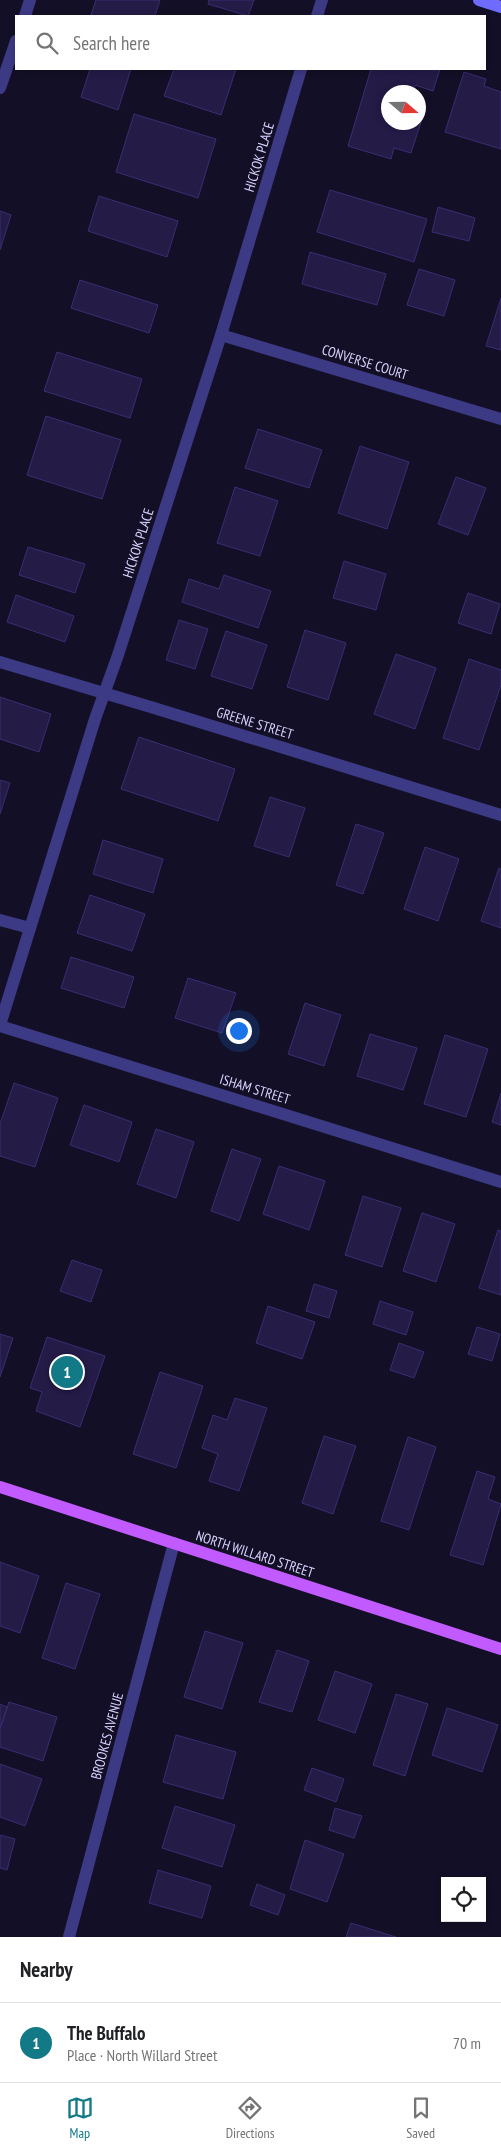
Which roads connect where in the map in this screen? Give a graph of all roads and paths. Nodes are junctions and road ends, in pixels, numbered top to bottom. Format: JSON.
{"nodes":[{"id":1,"x":30,"y":0,"type":"edge"},
{"id":2,"x":322,"y":0,"type":"edge"},
{"id":3,"x":479,"y":0,"type":"edge"},
{"id":4,"x":501,"y":6,"type":"edge"},
{"id":5,"x":25,"y":15,"type":"edge"},
{"id":6,"x":317,"y":15,"type":"edge"},
{"id":7,"x":15,"y":44,"type":"edge"},
{"id":8,"x":301,"y":70,"type":"edge"},
{"id":9,"x":0,"y":88,"type":"edge"},
{"id":10,"x":221,"y":335,"type":"junction"},
{"id":11,"x":501,"y":419,"type":"edge"},
{"id":12,"x":0,"y":662,"type":"edge"},
{"id":13,"x":105,"y":694,"type":"junction"},
{"id":14,"x":501,"y":815,"type":"edge"},
{"id":15,"x":0,"y":920,"type":"edge"},
{"id":16,"x":30,"y":928,"type":"junction"},
{"id":17,"x":0,"y":1025,"type":"edge"},
{"id":18,"x":501,"y":1182,"type":"edge"},
{"id":19,"x":0,"y":1487,"type":"edge"},
{"id":20,"x":174,"y":1544,"type":"junction"},
{"id":21,"x":501,"y":1649,"type":"edge"},
{"id":22,"x":69,"y":1937,"type":"edge"}],
"edges":[{"from":1,"to":5,"type":"street"},
{"from":2,"to":6,"type":"street"},
{"from":3,"to":4,"type":"main road"},
{"from":7,"to":9,"type":"street"},
{"from":8,"to":10,"type":"street","name":"HICKOK PLACE"},
{"from":10,"to":11,"type":"street","name":"CONVERSE COURT"},
{"from":10,"to":13,"type":"street","name":"HICKOK PLACE"},
{"from":12,"to":13,"type":"street","name":"GREENE STREET"},
{"from":13,"to":14,"type":"street","name":"GREENE STREET"},
{"from":13,"to":16,"type":"street","name":"HICKOK PLACE"},
{"from":15,"to":16,"type":"street"},
{"from":16,"to":17,"type":"street","name":"HICKOK PLACE"},
{"from":17,"to":18,"type":"street","name":"ISHAM STREET"},
{"from":19,"to":20,"type":"main road","name":"NORTH WILLARD STREET"},
{"from":20,"to":21,"type":"main road","name":"NORTH WILLARD STREET"},
{"from":20,"to":22,"type":"street","name":"BROOKES AVENUE"}]}
